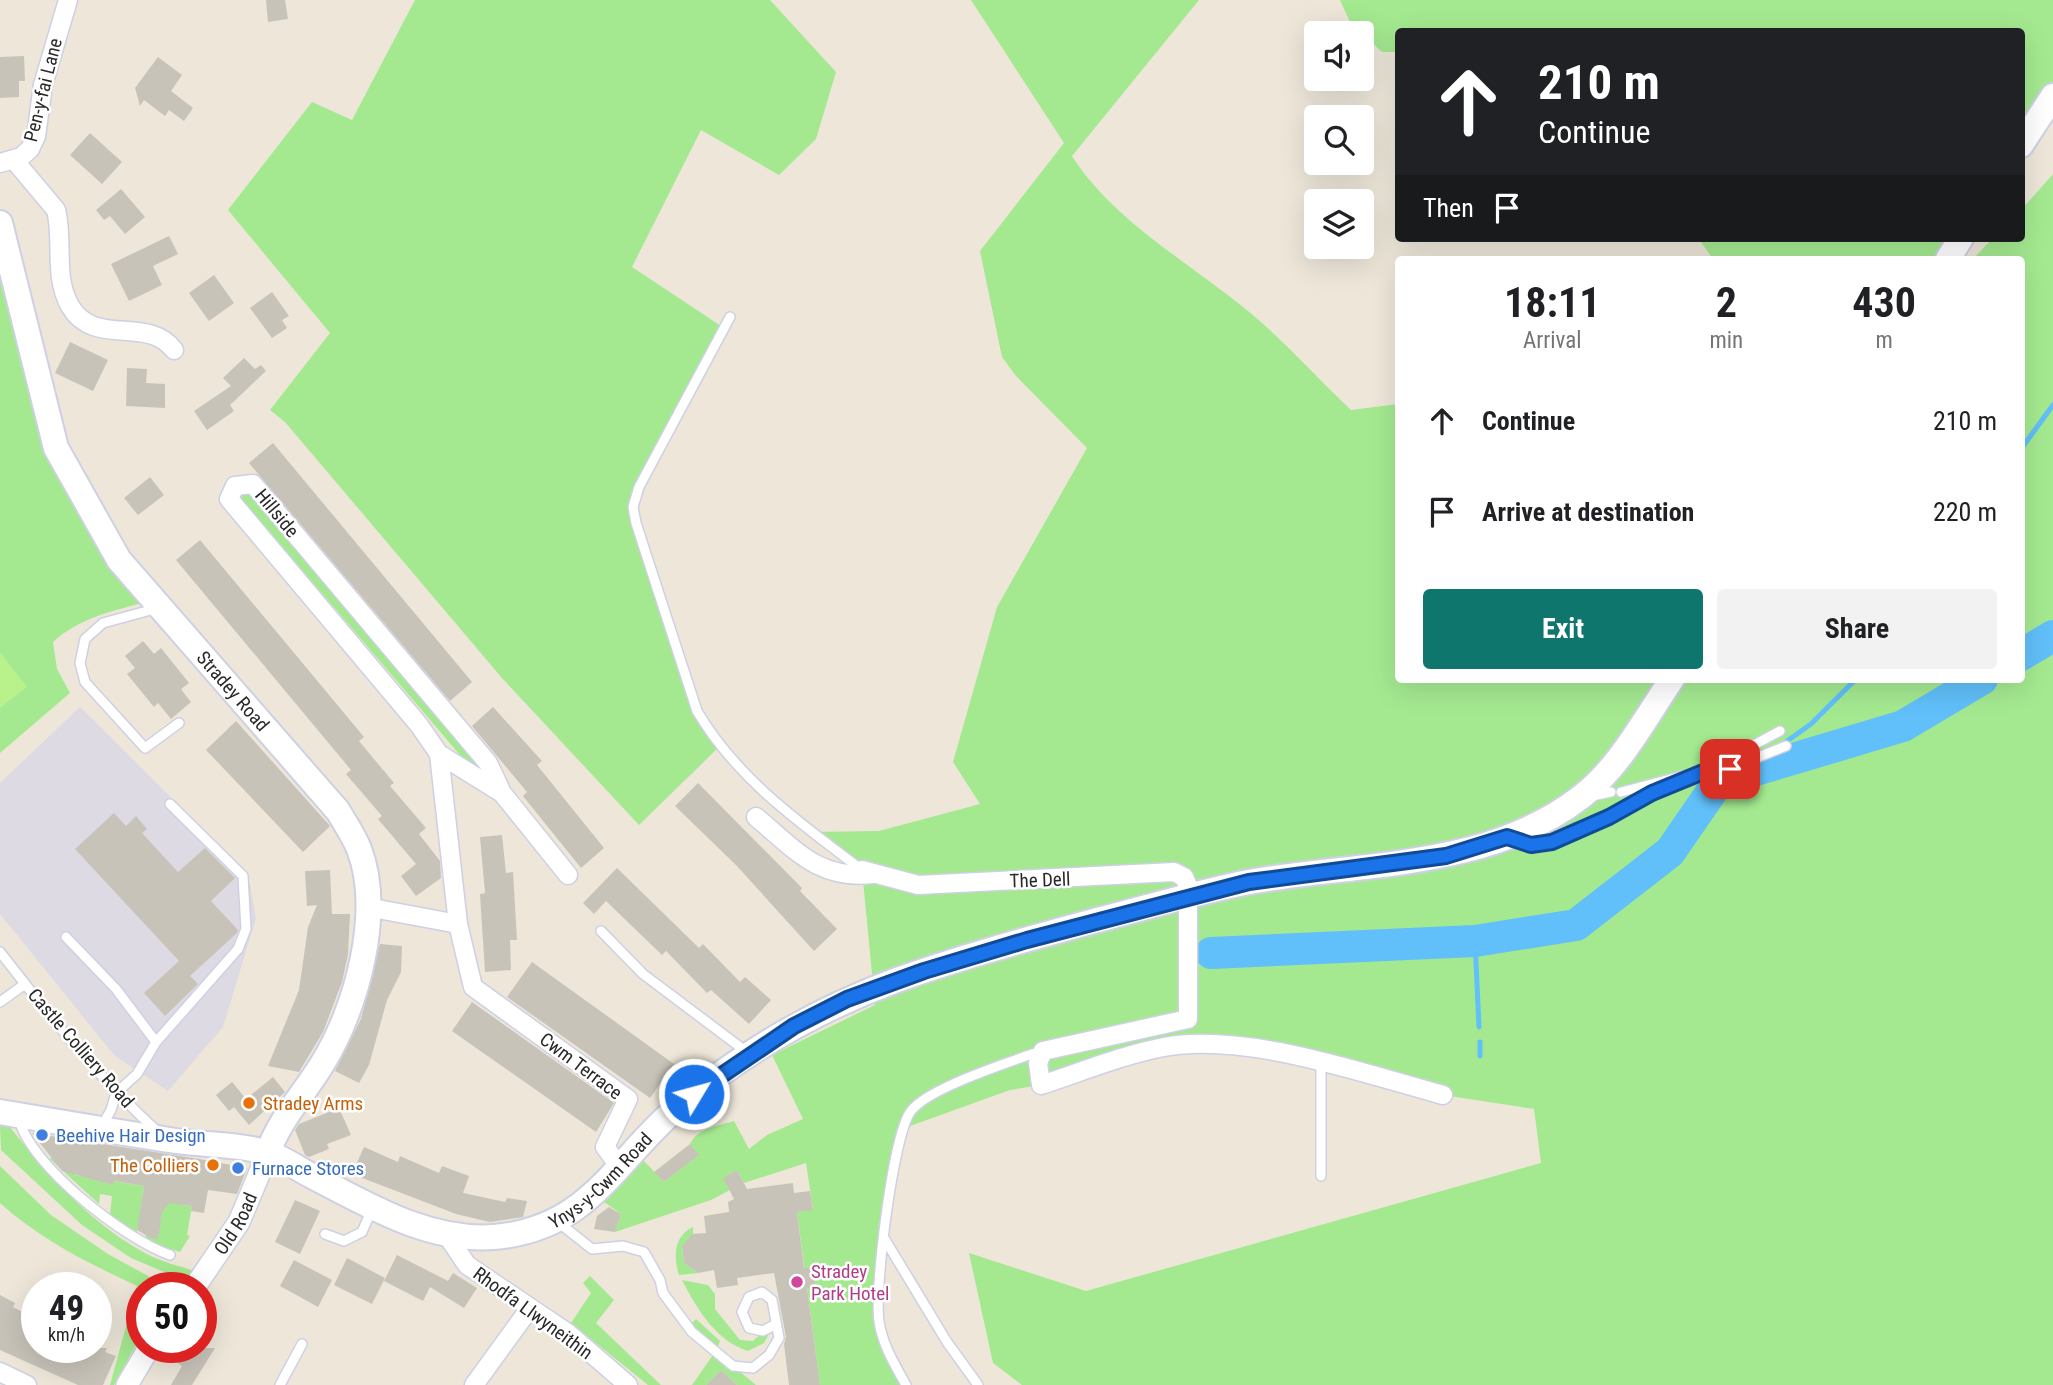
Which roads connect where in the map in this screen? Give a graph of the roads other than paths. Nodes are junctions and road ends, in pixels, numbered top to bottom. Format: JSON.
{"nodes":[{"id":1,"x":68,"y":0,"type":"edge"},
{"id":2,"x":2053,"y":96,"type":"edge"},
{"id":3,"x":2025,"y":139,"type":"edge"},
{"id":4,"x":7,"y":162,"type":"edge"},
{"id":5,"x":0,"y":223,"type":"edge"},
{"id":6,"x":730,"y":317,"type":"dead end"},
{"id":7,"x":174,"y":350,"type":"dead end"},
{"id":8,"x":160,"y":608,"type":"junction"},
{"id":9,"x":1669,"y":683,"type":"edge"},
{"id":10,"x":179,"y":723,"type":"dead end"},
{"id":11,"x":1780,"y":731,"type":"dead end"},
{"id":12,"x":1786,"y":747,"type":"dead end"},
{"id":13,"x":439,"y":754,"type":"junction"},
{"id":14,"x":1708,"y":770,"type":"junction"},
{"id":15,"x":502,"y":793,"type":"junction"},
{"id":16,"x":1580,"y":797,"type":"junction"},
{"id":17,"x":170,"y":804,"type":"dead end"},
{"id":18,"x":756,"y":817,"type":"dead end"},
{"id":19,"x":1507,"y":837,"type":"junction"},
{"id":20,"x":869,"y":872,"type":"junction"},
{"id":21,"x":568,"y":875,"type":"dead end"},
{"id":22,"x":1186,"y":897,"type":"junction"},
{"id":23,"x":368,"y":907,"type":"junction"},
{"id":24,"x":457,"y":924,"type":"junction"},
{"id":25,"x":601,"y":931,"type":"dead end"},
{"id":26,"x":66,"y":937,"type":"dead end"},
{"id":27,"x":0,"y":952,"type":"edge"},
{"id":28,"x":25,"y":984,"type":"junction"},
{"id":29,"x":473,"y":987,"type":"joint"},
{"id":30,"x":0,"y":1002,"type":"edge"},
{"id":31,"x":156,"y":1042,"type":"junction"},
{"id":32,"x":1043,"y":1051,"type":"junction"},
{"id":33,"x":750,"y":1054,"type":"junction"},
{"id":34,"x":1321,"y":1063,"type":"junction"},
{"id":35,"x":116,"y":1093,"type":"junction"},
{"id":36,"x":1443,"y":1095,"type":"dead end"},
{"id":37,"x":7,"y":1114,"type":"edge"},
{"id":38,"x":99,"y":1130,"type":"junction"},
{"id":39,"x":166,"y":1139,"type":"junction"},
{"id":40,"x":268,"y":1153,"type":"junction"},
{"id":41,"x":620,"y":1167,"type":"junction"},
{"id":42,"x":1321,"y":1176,"type":"dead end"},
{"id":43,"x":373,"y":1207,"type":"junction"},
{"id":44,"x":558,"y":1222,"type":"junction"},
{"id":45,"x":326,"y":1234,"type":"dead end"},
{"id":46,"x":446,"y":1234,"type":"junction"},
{"id":47,"x":884,"y":1238,"type":"junction"},
{"id":48,"x":170,"y":1255,"type":"dead end"},
{"id":49,"x":205,"y":1272,"type":"edge"},
{"id":50,"x":530,"y":1308,"type":"junction"},
{"id":51,"x":776,"y":1324,"type":"junction"},
{"id":52,"x":302,"y":1343,"type":"dead end"},
{"id":53,"x":139,"y":1363,"type":"edge"},
{"id":54,"x":0,"y":1373,"type":"edge"},
{"id":55,"x":27,"y":1385,"type":"edge"},
{"id":56,"x":127,"y":1385,"type":"edge"},
{"id":57,"x":280,"y":1385,"type":"edge"},
{"id":58,"x":474,"y":1385,"type":"edge"},
{"id":59,"x":628,"y":1385,"type":"edge"},
{"id":60,"x":906,"y":1385,"type":"edge"},
{"id":61,"x":978,"y":1385,"type":"edge"}],
"edges":[{"from":1,"to":4,"type":"street","name":"Pen-y-fai Lane"},
{"from":2,"to":3,"type":"main road"},
{"from":4,"to":7,"type":"street"},
{"from":5,"to":8,"type":"main road","name":"Stradey Road"},
{"from":6,"to":20,"type":"lane"},
{"from":8,"to":10,"type":"lane"},
{"from":8,"to":23,"type":"main road","name":"Stradey Road"},
{"from":9,"to":16,"type":"main road","name":"Ynys-y-Cwm Road"},
{"from":11,"to":14,"type":"lane"},
{"from":12,"to":14,"type":"lane"},
{"from":13,"to":15,"type":"street","name":"Hillside"},
{"from":13,"to":15,"type":"street","name":"Hillside"},
{"from":13,"to":24,"type":"street","name":"Hillside"},
{"from":14,"to":16,"type":"lane"},
{"from":14,"to":19,"type":"lane"},
{"from":15,"to":21,"type":"street","name":"Hillside"},
{"from":16,"to":19,"type":"main road","name":"Ynys-y-Cwm Road"},
{"from":17,"to":31,"type":"lane"},
{"from":18,"to":20,"type":"street","name":"The Dell"},
{"from":19,"to":22,"type":"main road","name":"Ynys-y-Cwm Road"},
{"from":20,"to":22,"type":"street","name":"The Dell"},
{"from":22,"to":32,"type":"street"},
{"from":22,"to":33,"type":"main road","name":"Ynys-y-Cwm Road"},
{"from":23,"to":24,"type":"street"},
{"from":23,"to":40,"type":"main road","name":"Stradey Road"},
{"from":24,"to":29,"type":"street","name":"Hillside"},
{"from":25,"to":33,"type":"lane"},
{"from":26,"to":31,"type":"lane"},
{"from":27,"to":28,"type":"lane","name":"Castle Colliery Road"},
{"from":28,"to":30,"type":"lane"},
{"from":28,"to":35,"type":"lane","name":"Castle Colliery Road"},
{"from":29,"to":41,"type":"street","name":"Cwm Terrace"},
{"from":31,"to":35,"type":"lane"},
{"from":32,"to":34,"type":"street"},
{"from":32,"to":47,"type":"lane"},
{"from":33,"to":41,"type":"main road","name":"Ynys-y-Cwm Road"},
{"from":34,"to":36,"type":"street"},
{"from":34,"to":42,"type":"lane"},
{"from":35,"to":38,"type":"lane"},
{"from":35,"to":39,"type":"lane","name":"Castle Colliery Road"},
{"from":37,"to":38,"type":"main road","name":"Ynys-y-Cwm Road"},
{"from":37,"to":48,"type":"lane"},
{"from":38,"to":39,"type":"main road","name":"Ynys-y-Cwm Road"},
{"from":39,"to":40,"type":"main road","name":"Ynys-y-Cwm Road"},
{"from":40,"to":43,"type":"main road","name":"Ynys-y-Cwm Road"},
{"from":40,"to":49,"type":"street","name":"Old Road"},
{"from":41,"to":44,"type":"main road","name":"Ynys-y-Cwm Road"},
{"from":43,"to":45,"type":"lane"},
{"from":43,"to":46,"type":"main road","name":"Ynys-y-Cwm Road"},
{"from":44,"to":46,"type":"main road","name":"Ynys-y-Cwm Road"},
{"from":44,"to":51,"type":"lane"},
{"from":46,"to":50,"type":"street","name":"Rhodfa Llwyneithin"},
{"from":47,"to":60,"type":"lane"},
{"from":47,"to":61,"type":"lane"},
{"from":50,"to":58,"type":"street"},
{"from":50,"to":59,"type":"street","name":"Rhodfa Llwyneithin"},
{"from":51,"to":51,"type":"lane"},
{"from":52,"to":57,"type":"lane"},
{"from":53,"to":56,"type":"street"},
{"from":54,"to":55,"type":"street"}]}
